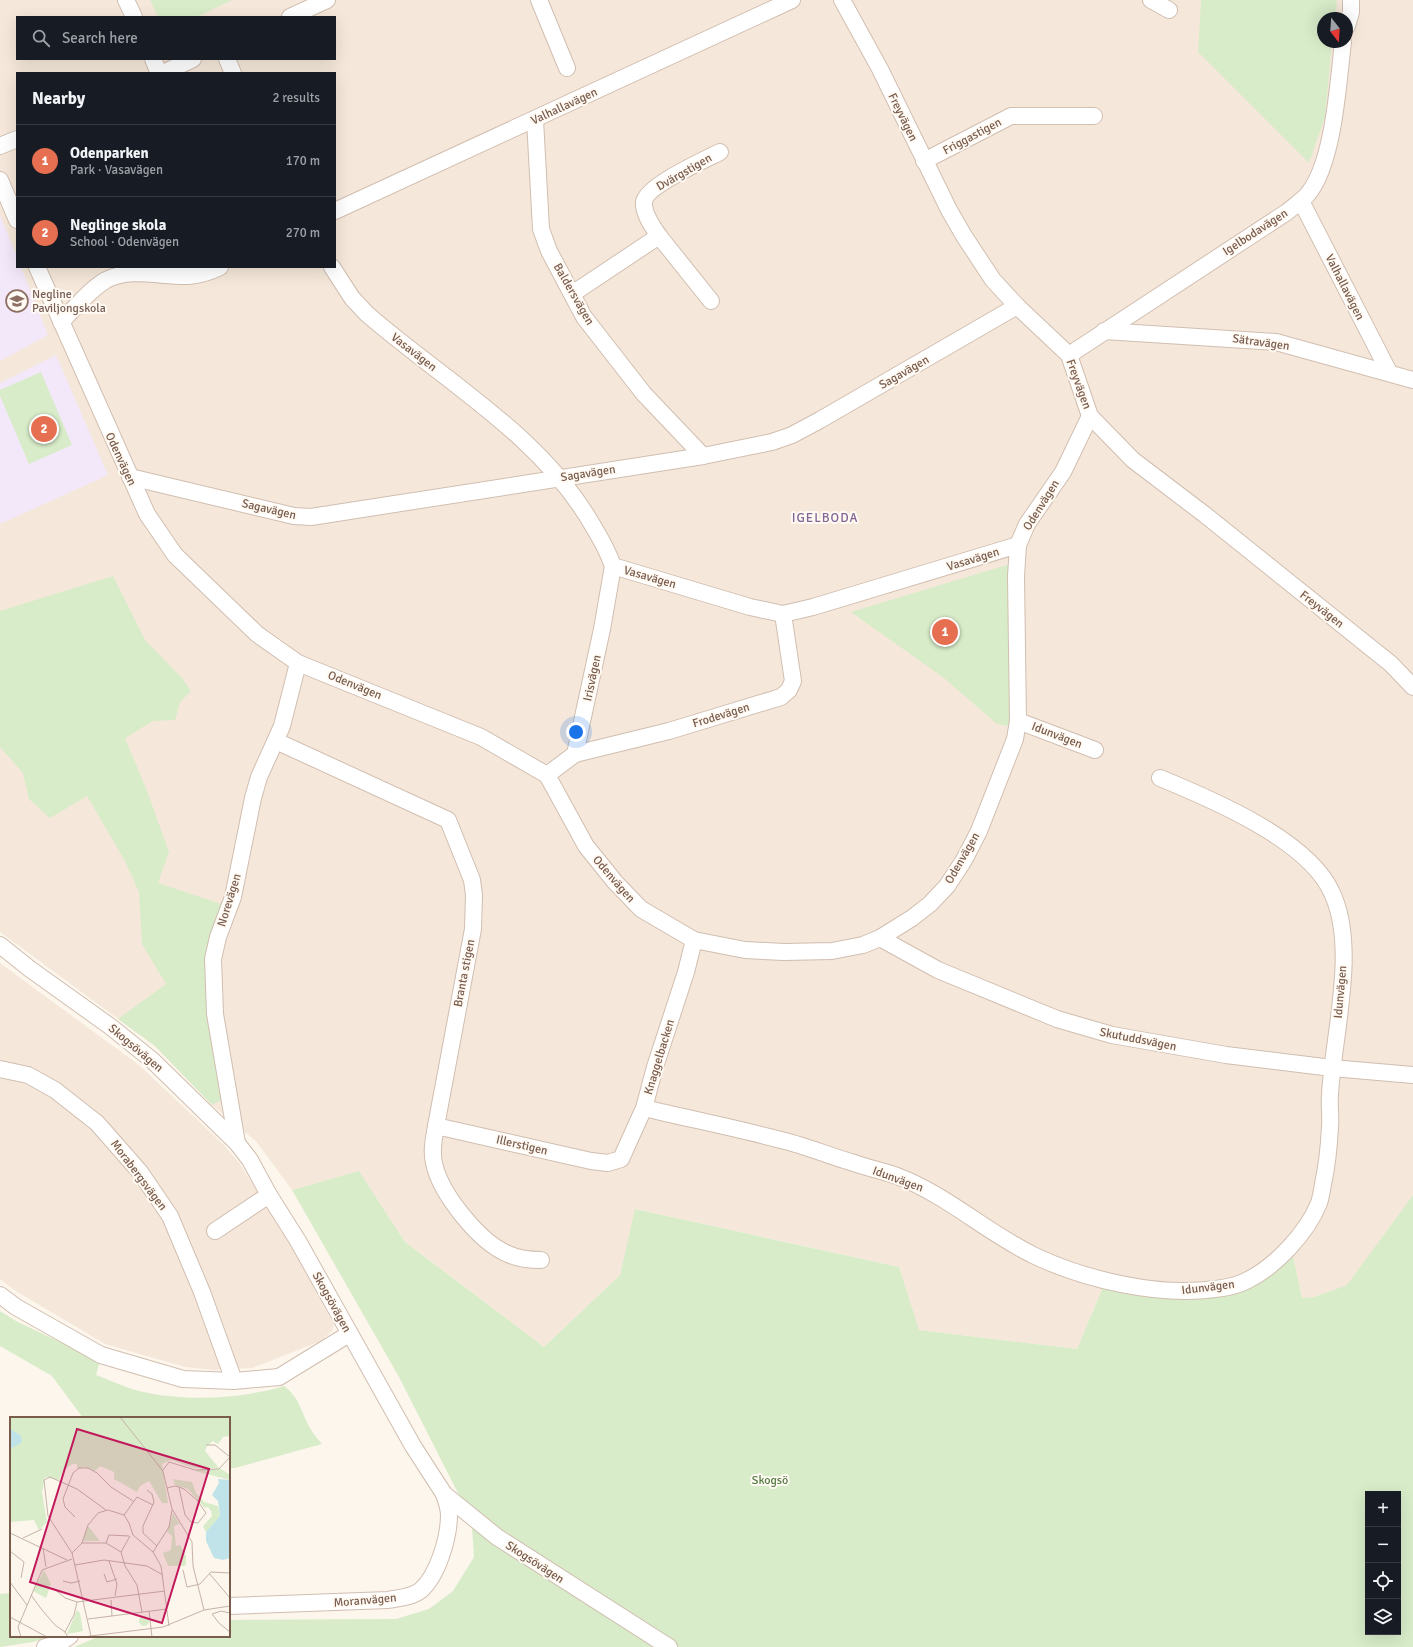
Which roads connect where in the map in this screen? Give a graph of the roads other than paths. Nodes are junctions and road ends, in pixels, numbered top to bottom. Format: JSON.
{"nodes":[{"id":1,"x":126,"y":0,"type":"edge"},
{"id":2,"x":327,"y":0,"type":"edge"},
{"id":3,"x":539,"y":0,"type":"edge"},
{"id":4,"x":792,"y":0,"type":"edge"},
{"id":5,"x":842,"y":0,"type":"edge"},
{"id":6,"x":1150,"y":0,"type":"edge"},
{"id":7,"x":1351,"y":0,"type":"edge"},
{"id":8,"x":1168,"y":10,"type":"dead end"},
{"id":9,"x":1351,"y":12,"type":"edge"},
{"id":10,"x":134,"y":16,"type":"edge"},
{"id":11,"x":292,"y":16,"type":"edge"},
{"id":12,"x":1342,"y":48,"type":"edge"},
{"id":13,"x":153,"y":60,"type":"edge"},
{"id":14,"x":191,"y":60,"type":"edge"},
{"id":15,"x":227,"y":60,"type":"edge"},
{"id":16,"x":567,"y":68,"type":"dead end"},
{"id":17,"x":159,"y":72,"type":"edge"},
{"id":18,"x":165,"y":72,"type":"edge"},
{"id":19,"x":233,"y":72,"type":"edge"},
{"id":20,"x":1094,"y":116,"type":"dead end"},
{"id":21,"x":536,"y":120,"type":"junction"},
{"id":22,"x":16,"y":139,"type":"edge"},
{"id":23,"x":0,"y":146,"type":"edge"},
{"id":24,"x":720,"y":152,"type":"dead end"},
{"id":25,"x":924,"y":161,"type":"junction"},
{"id":26,"x":0,"y":180,"type":"edge"},
{"id":27,"x":1301,"y":201,"type":"junction"},
{"id":28,"x":336,"y":211,"type":"edge"},
{"id":29,"x":16,"y":218,"type":"edge"},
{"id":30,"x":659,"y":236,"type":"junction"},
{"id":31,"x":37,"y":268,"type":"edge"},
{"id":32,"x":218,"y":268,"type":"edge"},
{"id":33,"x":333,"y":268,"type":"edge"},
{"id":34,"x":572,"y":294,"type":"junction"},
{"id":35,"x":711,"y":302,"type":"dead end"},
{"id":36,"x":1017,"y":306,"type":"junction"},
{"id":37,"x":61,"y":322,"type":"junction"},
{"id":38,"x":1104,"y":332,"type":"junction"},
{"id":39,"x":1068,"y":355,"type":"junction"},
{"id":40,"x":1389,"y":372,"type":"junction"},
{"id":41,"x":1413,"y":380,"type":"edge"},
{"id":42,"x":1090,"y":416,"type":"junction"},
{"id":43,"x":703,"y":456,"type":"junction"},
{"id":44,"x":130,"y":477,"type":"junction"},
{"id":45,"x":559,"y":477,"type":"junction"},
{"id":46,"x":1018,"y":545,"type":"junction"},
{"id":47,"x":613,"y":566,"type":"junction"},
{"id":48,"x":782,"y":614,"type":"junction"},
{"id":49,"x":298,"y":663,"type":"junction"},
{"id":50,"x":1413,"y":687,"type":"edge"},
{"id":51,"x":1018,"y":721,"type":"junction"},
{"id":52,"x":276,"y":740,"type":"junction"},
{"id":53,"x":1095,"y":750,"type":"dead end"},
{"id":54,"x":575,"y":754,"type":"junction"},
{"id":55,"x":547,"y":775,"type":"junction"},
{"id":56,"x":1160,"y":778,"type":"dead end"},
{"id":57,"x":880,"y":938,"type":"junction"},
{"id":58,"x":694,"y":940,"type":"junction"},
{"id":59,"x":0,"y":945,"type":"edge"},
{"id":60,"x":1332,"y":1068,"type":"junction"},
{"id":61,"x":0,"y":1069,"type":"edge"},
{"id":62,"x":1413,"y":1075,"type":"edge"},
{"id":63,"x":644,"y":1108,"type":"junction"},
{"id":64,"x":436,"y":1126,"type":"junction"},
{"id":65,"x":237,"y":1143,"type":"junction"},
{"id":66,"x":608,"y":1163,"type":"joint"},
{"id":67,"x":269,"y":1194,"type":"junction"},
{"id":68,"x":215,"y":1231,"type":"dead end"},
{"id":69,"x":541,"y":1260,"type":"dead end"},
{"id":70,"x":0,"y":1295,"type":"edge"},
{"id":71,"x":349,"y":1334,"type":"junction"},
{"id":72,"x":234,"y":1381,"type":"junction"},
{"id":73,"x":444,"y":1494,"type":"junction"},
{"id":74,"x":230,"y":1606,"type":"edge"},
{"id":75,"x":68,"y":1637,"type":"edge"},
{"id":76,"x":45,"y":1647,"type":"edge"},
{"id":77,"x":669,"y":1647,"type":"edge"}],
"edges":[{"from":1,"to":10,"type":"street"},
{"from":2,"to":11,"type":"street"},
{"from":3,"to":16,"type":"street"},
{"from":4,"to":21,"type":"street","name":"Valhallavägen"},
{"from":5,"to":25,"type":"street","name":"Freyvägen"},
{"from":6,"to":8,"type":"street"},
{"from":7,"to":9,"type":"street"},
{"from":12,"to":27,"type":"street","name":"Igelbodavägen"},
{"from":13,"to":17,"type":"street"},
{"from":14,"to":18,"type":"street"},
{"from":15,"to":19,"type":"street"},
{"from":20,"to":25,"type":"street","name":"Friggastigen"},
{"from":21,"to":28,"type":"street","name":"Valhallavägen"},
{"from":21,"to":34,"type":"street","name":"Baldersvägen"},
{"from":22,"to":23,"type":"street"},
{"from":24,"to":30,"type":"street","name":"Dvärgstigen"},
{"from":25,"to":36,"type":"street","name":"Freyvägen"},
{"from":26,"to":29,"type":"street"},
{"from":27,"to":38,"type":"street","name":"Igelbodavägen"},
{"from":27,"to":40,"type":"street","name":"Valhallavägen"},
{"from":30,"to":34,"type":"street"},
{"from":30,"to":35,"type":"street","name":"Dvärgstigen"},
{"from":31,"to":37,"type":"street","name":"Odenvägen"},
{"from":32,"to":37,"type":"street"},
{"from":33,"to":45,"type":"street","name":"Vasavägen"},
{"from":34,"to":43,"type":"street","name":"Baldersvägen"},
{"from":36,"to":39,"type":"street","name":"Freyvägen"},
{"from":36,"to":43,"type":"street","name":"Sagavägen"},
{"from":37,"to":44,"type":"street","name":"Odenvägen"},
{"from":38,"to":39,"type":"street","name":"Igelbodavägen"},
{"from":38,"to":40,"type":"street","name":"Sätravägen"},
{"from":39,"to":42,"type":"street","name":"Freyvägen"},
{"from":40,"to":41,"type":"street","name":"Sätravägen"},
{"from":42,"to":46,"type":"street","name":"Odenvägen"},
{"from":42,"to":50,"type":"street","name":"Freyvägen"},
{"from":43,"to":45,"type":"street","name":"Sagavägen"},
{"from":44,"to":45,"type":"street","name":"Sagavägen"},
{"from":44,"to":49,"type":"street","name":"Odenvägen"},
{"from":45,"to":47,"type":"street","name":"Vasavägen"},
{"from":46,"to":48,"type":"street","name":"Vasavägen"},
{"from":46,"to":51,"type":"street","name":"Odenvägen"},
{"from":47,"to":48,"type":"street","name":"Vasavägen"},
{"from":47,"to":54,"type":"street","name":"Irisvägen"},
{"from":48,"to":54,"type":"street","name":"Frodevägen"},
{"from":49,"to":52,"type":"street","name":"Norevägen"},
{"from":49,"to":55,"type":"street","name":"Odenvägen"},
{"from":51,"to":53,"type":"street","name":"Idunvägen"},
{"from":51,"to":57,"type":"street","name":"Odenvägen"},
{"from":52,"to":64,"type":"street","name":"Branta stigen"},
{"from":52,"to":65,"type":"street","name":"Norevägen"},
{"from":54,"to":55,"type":"street"},
{"from":55,"to":58,"type":"street","name":"Odenvägen"},
{"from":56,"to":60,"type":"street","name":"Idunvägen"},
{"from":57,"to":58,"type":"street","name":"Odenvägen"},
{"from":57,"to":60,"type":"street","name":"Skutuddsvägen"},
{"from":58,"to":63,"type":"street","name":"Knaggelbacken"},
{"from":59,"to":65,"type":"street","name":"Skogsövägen"},
{"from":60,"to":62,"type":"street","name":"Skutuddsvägen"},
{"from":60,"to":63,"type":"street","name":"Idunvägen"},
{"from":61,"to":72,"type":"street","name":"Morabergsvägen"},
{"from":63,"to":66,"type":"street","name":"Knaggelbacken"},
{"from":64,"to":66,"type":"street","name":"Illerstigen"},
{"from":64,"to":69,"type":"street","name":"Branta stigen"},
{"from":65,"to":67,"type":"street","name":"Skogsövägen"},
{"from":67,"to":68,"type":"street"},
{"from":67,"to":71,"type":"street","name":"Skogsövägen"},
{"from":70,"to":72,"type":"street"},
{"from":71,"to":72,"type":"street"},
{"from":71,"to":73,"type":"street","name":"Skogsövägen"},
{"from":73,"to":74,"type":"street","name":"Moranvägen"},
{"from":73,"to":77,"type":"street","name":"Skogsövägen"},
{"from":75,"to":76,"type":"street"}]}
